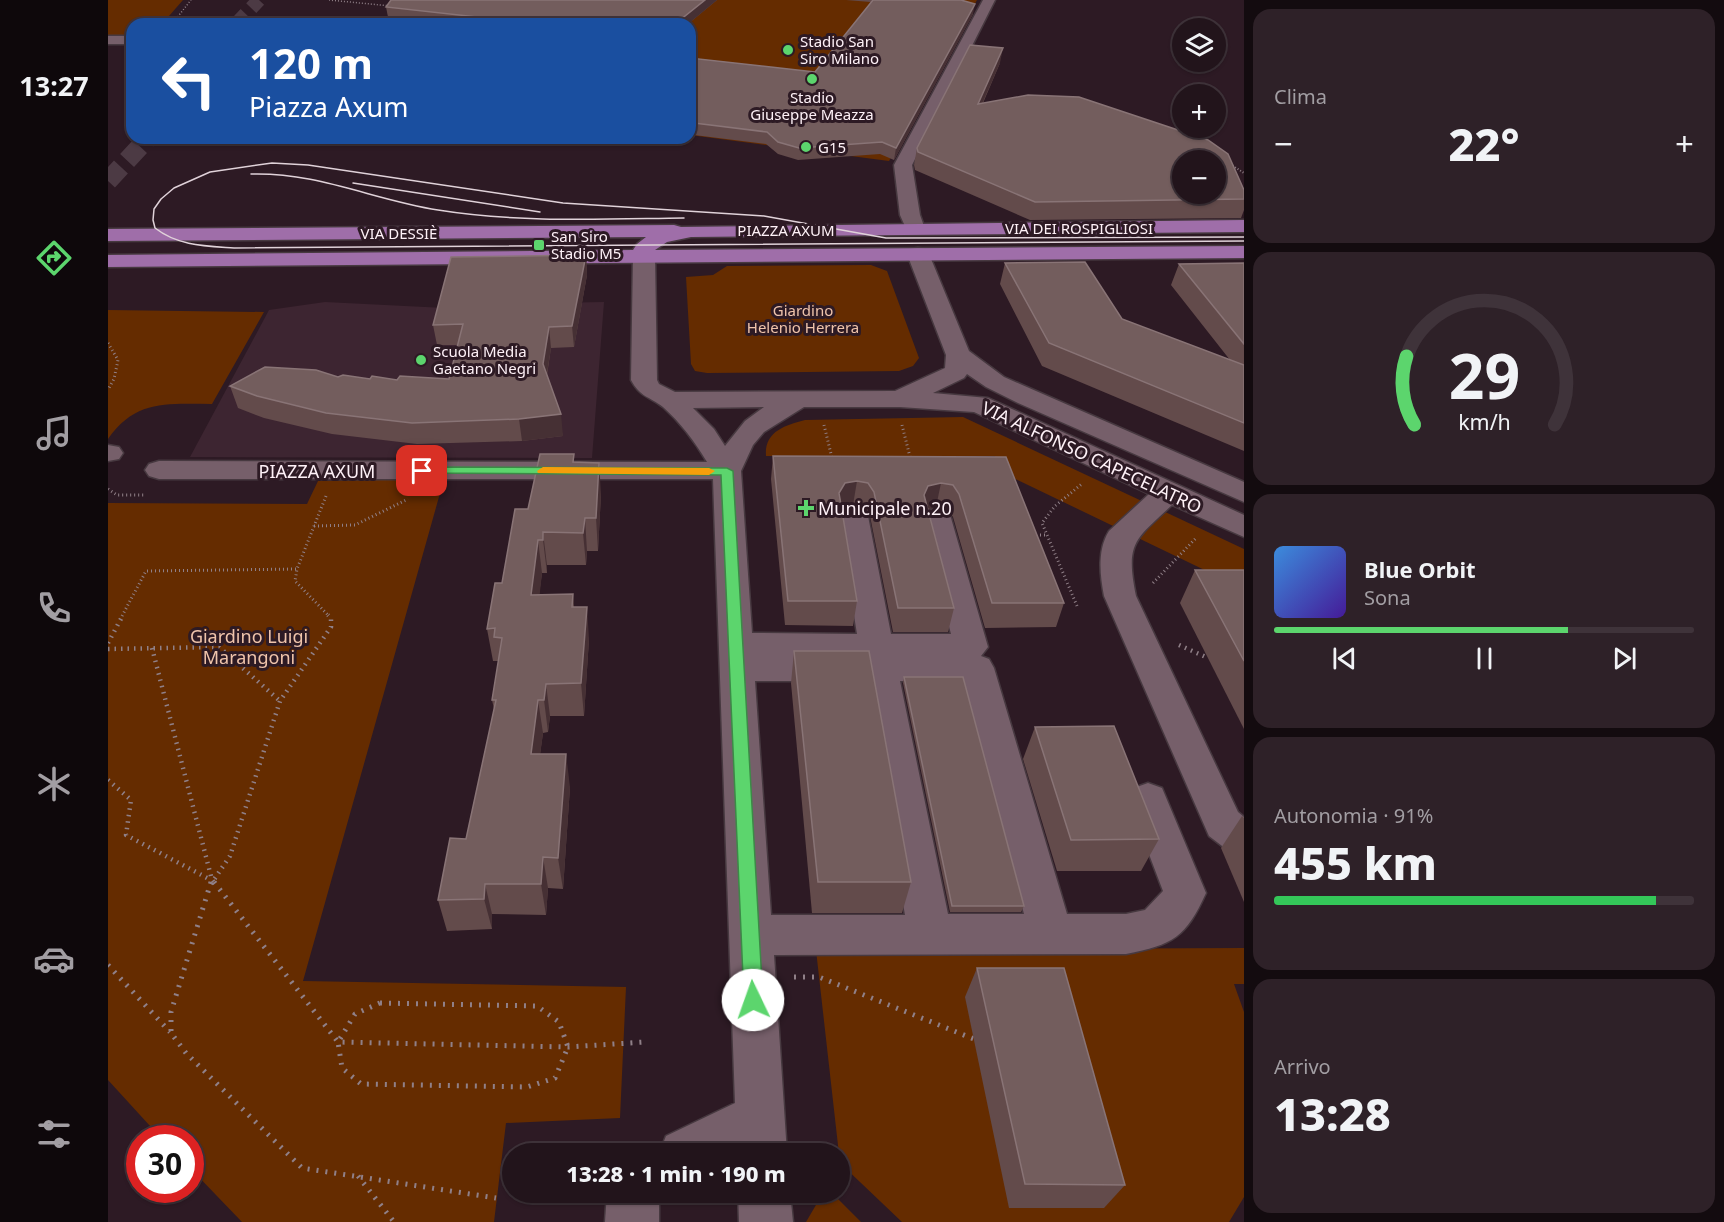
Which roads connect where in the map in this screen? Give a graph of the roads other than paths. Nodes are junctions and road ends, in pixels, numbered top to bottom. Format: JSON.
{"nodes":[{"id":1,"x":989,"y":0,"type":"edge"},
{"id":2,"x":108,"y":40,"type":"edge"},
{"id":3,"x":126,"y":40,"type":"edge"},
{"id":4,"x":1244,"y":226,"type":"edge"},
{"id":5,"x":915,"y":229,"type":"junction"},
{"id":6,"x":691,"y":231,"type":"junction"},
{"id":7,"x":108,"y":235,"type":"edge"},
{"id":8,"x":1244,"y":252,"type":"edge"},
{"id":9,"x":918,"y":254,"type":"junction"},
{"id":10,"x":644,"y":256,"type":"junction"},
{"id":11,"x":108,"y":261,"type":"edge"},
{"id":12,"x":958,"y":355,"type":"junction"},
{"id":13,"x":670,"y":400,"type":"junction"},
{"id":14,"x":810,"y":407,"type":"junction"},
{"id":15,"x":899,"y":407,"type":"junction"},
{"id":16,"x":159,"y":470,"type":"dead end"},
{"id":17,"x":727,"y":471,"type":"junction"},
{"id":18,"x":1169,"y":492,"type":"junction"},
{"id":19,"x":1244,"y":493,"type":"edge"},
{"id":20,"x":853,"y":516,"type":"dead end"},
{"id":21,"x":936,"y":518,"type":"dead end"},
{"id":22,"x":1244,"y":527,"type":"edge"},
{"id":23,"x":736,"y":657,"type":"junction"},
{"id":24,"x":878,"y":657,"type":"junction"},
{"id":25,"x":1148,"y":799,"type":"dead end"},
{"id":26,"x":1244,"y":840,"type":"edge"},
{"id":27,"x":927,"y":915,"type":"dead end"},
{"id":28,"x":1047,"y":918,"type":"dead end"},
{"id":29,"x":750,"y":935,"type":"junction"},
{"id":30,"x":761,"y":1135,"type":"edge"},
{"id":31,"x":729,"y":1143,"type":"edge"},
{"id":32,"x":633,"y":1203,"type":"edge"},
{"id":33,"x":765,"y":1203,"type":"edge"},
{"id":34,"x":632,"y":1222,"type":"edge"},
{"id":35,"x":766,"y":1222,"type":"edge"}],
"edges":[{"from":1,"to":5,"type":"street"},
{"from":2,"to":3,"type":"street"},
{"from":4,"to":5,"type":"main road","name":"VIA DEI ROSPIGLIOSI"},
{"from":5,"to":6,"type":"main road","name":"PIAZZA AXUM"},
{"from":5,"to":9,"type":"main road"},
{"from":6,"to":7,"type":"main road","name":"VIA DESSIÈ"},
{"from":6,"to":10,"type":"main road","name":"PIAZZA AXUM"},
{"from":8,"to":9,"type":"main road","name":"VIA DEI ROSPIGLIOSI"},
{"from":9,"to":10,"type":"main road","name":"PIAZZA AXUM"},
{"from":9,"to":12,"type":"street"},
{"from":10,"to":11,"type":"main road","name":"VIA DESSIÈ"},
{"from":10,"to":13,"type":"street"},
{"from":12,"to":15,"type":"street"},
{"from":12,"to":19,"type":"street","name":"VIA ALFONSO CAPECELATRO"},
{"from":13,"to":14,"type":"street"},
{"from":13,"to":17,"type":"street"},
{"from":14,"to":15,"type":"street"},
{"from":14,"to":17,"type":"street"},
{"from":15,"to":18,"type":"street","name":"VIA ALFONSO CAPECELATRO"},
{"from":16,"to":17,"type":"street","name":"PIAZZA AXUM"},
{"from":17,"to":23,"type":"street"},
{"from":18,"to":22,"type":"street","name":"VIA ALFONSO CAPECELATRO"},
{"from":18,"to":26,"type":"street"},
{"from":20,"to":24,"type":"street"},
{"from":21,"to":24,"type":"street"},
{"from":23,"to":24,"type":"street"},
{"from":23,"to":29,"type":"street"},
{"from":24,"to":27,"type":"street"},
{"from":24,"to":28,"type":"street"},
{"from":25,"to":29,"type":"street"},
{"from":29,"to":30,"type":"street"},
{"from":30,"to":31,"type":"street"},
{"from":32,"to":34,"type":"street"},
{"from":33,"to":35,"type":"street"}]}
